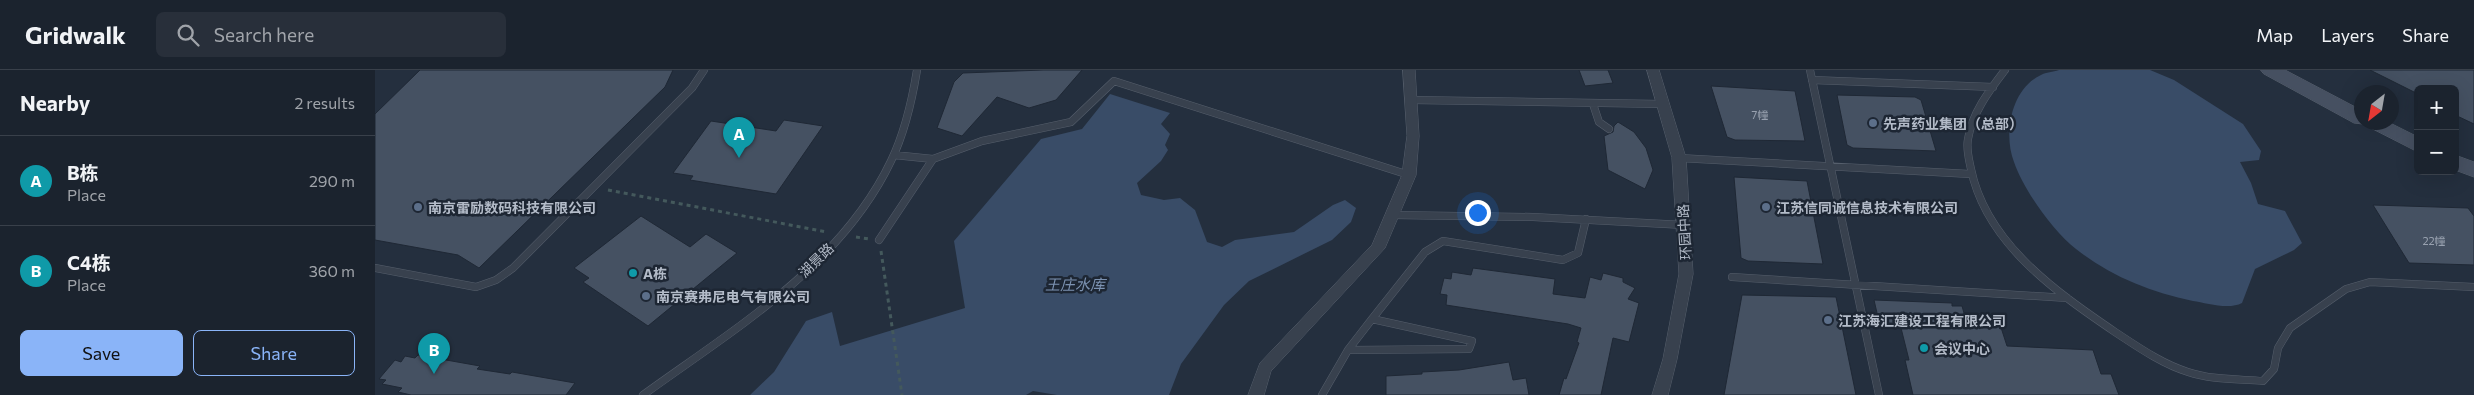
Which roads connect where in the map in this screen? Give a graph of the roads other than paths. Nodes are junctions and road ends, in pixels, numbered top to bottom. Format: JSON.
{"nodes":[{"id":1,"x":704,"y":70,"type":"edge"},
{"id":2,"x":917,"y":70,"type":"edge"},
{"id":3,"x":1409,"y":70,"type":"edge"},
{"id":4,"x":1653,"y":70,"type":"edge"},
{"id":5,"x":1810,"y":70,"type":"edge"},
{"id":6,"x":2005,"y":70,"type":"edge"},
{"id":7,"x":2269,"y":70,"type":"edge"},
{"id":8,"x":1812,"y":80,"type":"junction"},
{"id":9,"x":1993,"y":87,"type":"junction"},
{"id":10,"x":1411,"y":100,"type":"junction"},
{"id":11,"x":1593,"y":104,"type":"junction"},
{"id":12,"x":1663,"y":104,"type":"junction"},
{"id":13,"x":2354,"y":114,"type":"edge"},
{"id":14,"x":1609,"y":128,"type":"dead end"},
{"id":15,"x":2388,"y":130,"type":"edge"},
{"id":16,"x":2414,"y":142,"type":"edge"},
{"id":17,"x":894,"y":155,"type":"junction"},
{"id":18,"x":1679,"y":158,"type":"junction"},
{"id":19,"x":933,"y":159,"type":"junction"},
{"id":20,"x":2459,"y":164,"type":"edge"},
{"id":21,"x":1830,"y":166,"type":"junction"},
{"id":22,"x":2474,"y":170,"type":"edge"},
{"id":23,"x":1409,"y":174,"type":"junction"},
{"id":24,"x":1970,"y":174,"type":"junction"},
{"id":25,"x":1392,"y":216,"type":"junction"},
{"id":26,"x":1587,"y":219,"type":"junction"},
{"id":27,"x":1685,"y":225,"type":"junction"},
{"id":28,"x":879,"y":240,"type":"road end"},
{"id":29,"x":375,"y":268,"type":"edge"},
{"id":30,"x":1732,"y":277,"type":"dead end"},
{"id":31,"x":1855,"y":285,"type":"junction"},
{"id":32,"x":2474,"y":287,"type":"edge"},
{"id":33,"x":2067,"y":298,"type":"junction"},
{"id":34,"x":1371,"y":319,"type":"junction"},
{"id":35,"x":1348,"y":350,"type":"junction"},
{"id":36,"x":643,"y":395,"type":"edge"},
{"id":37,"x":1256,"y":395,"type":"edge"},
{"id":38,"x":1322,"y":395,"type":"edge"},
{"id":39,"x":1660,"y":395,"type":"edge"},
{"id":40,"x":1879,"y":395,"type":"edge"}],
"edges":[{"from":1,"to":29,"type":"lane"},
{"from":2,"to":17,"type":"lane","name":"湖景路"},
{"from":3,"to":10,"type":"street"},
{"from":4,"to":12,"type":"street","name":"环园中路"},
{"from":5,"to":8,"type":"lane"},
{"from":6,"to":9,"type":"lane"},
{"from":7,"to":13,"type":"street"},
{"from":8,"to":9,"type":"lane"},
{"from":8,"to":21,"type":"lane"},
{"from":9,"to":24,"type":"lane"},
{"from":10,"to":11,"type":"lane"},
{"from":10,"to":23,"type":"street"},
{"from":11,"to":12,"type":"lane"},
{"from":11,"to":14,"type":"lane"},
{"from":12,"to":18,"type":"street","name":"环园中路"},
{"from":15,"to":16,"type":"street"},
{"from":17,"to":19,"type":"lane"},
{"from":17,"to":36,"type":"lane","name":"湖景路"},
{"from":18,"to":21,"type":"lane"},
{"from":18,"to":27,"type":"street","name":"环园中路"},
{"from":19,"to":23,"type":"lane"},
{"from":19,"to":28,"type":"lane"},
{"from":20,"to":22,"type":"street"},
{"from":21,"to":24,"type":"lane"},
{"from":21,"to":31,"type":"lane"},
{"from":23,"to":25,"type":"street"},
{"from":24,"to":33,"type":"lane"},
{"from":25,"to":26,"type":"lane"},
{"from":25,"to":37,"type":"street"},
{"from":26,"to":27,"type":"lane"},
{"from":26,"to":34,"type":"lane"},
{"from":27,"to":39,"type":"street","name":"环园中路"},
{"from":30,"to":31,"type":"lane"},
{"from":31,"to":33,"type":"lane"},
{"from":31,"to":40,"type":"lane"},
{"from":32,"to":33,"type":"lane"},
{"from":34,"to":35,"type":"lane"},
{"from":34,"to":35,"type":"lane"},
{"from":35,"to":38,"type":"lane"}]}
